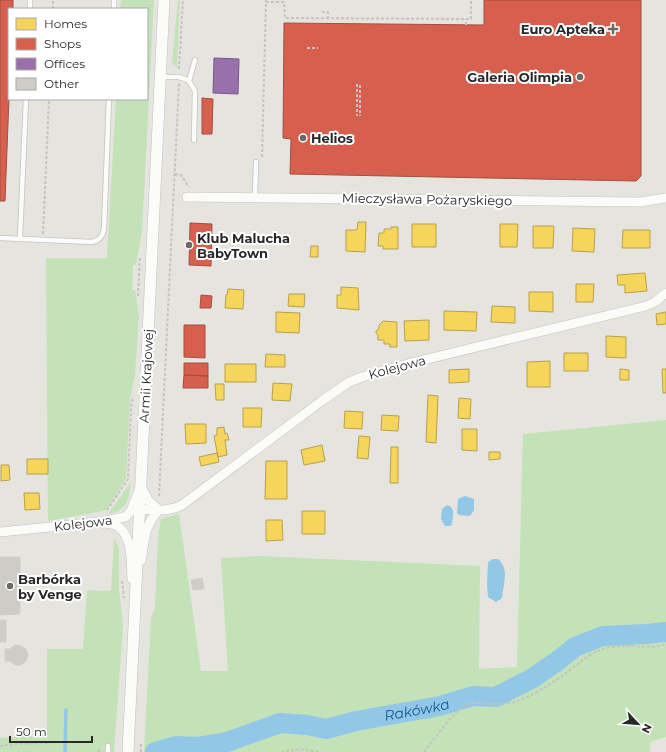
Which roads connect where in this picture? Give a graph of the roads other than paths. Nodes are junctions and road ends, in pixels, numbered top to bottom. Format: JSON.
{"nodes":[{"id":1,"x":164,"y":0,"type":"edge"},
{"id":2,"x":195,"y":60,"type":"dead end"},
{"id":3,"x":161,"y":77,"type":"junction"},
{"id":4,"x":189,"y":81,"type":"junction"},
{"id":5,"x":26,"y":100,"type":"edge"},
{"id":6,"x":109,"y":100,"type":"edge"},
{"id":7,"x":194,"y":140,"type":"dead end"},
{"id":8,"x":256,"y":162,"type":"dead end"},
{"id":9,"x":189,"y":193,"type":"road end"},
{"id":10,"x":255,"y":197,"type":"junction"},
{"id":11,"x":666,"y":198,"type":"edge"},
{"id":12,"x":0,"y":238,"type":"edge"},
{"id":13,"x":20,"y":238,"type":"junction"},
{"id":14,"x":666,"y":292,"type":"edge"},
{"id":15,"x":141,"y":486,"type":"junction"},
{"id":16,"x":159,"y":506,"type":"junction"},
{"id":17,"x":140,"y":510,"type":"junction"},
{"id":18,"x":100,"y":522,"type":"junction"},
{"id":19,"x":0,"y":532,"type":"edge"},
{"id":20,"x":134,"y":598,"type":"junction"},
{"id":21,"x":108,"y":746,"type":"dead end"},
{"id":22,"x":128,"y":748,"type":"edge"},
{"id":23,"x":108,"y":752,"type":"edge"}],
"edges":[{"from":1,"to":3,"type":"street","name":"Armii Krajowej"},
{"from":2,"to":4,"type":"lane"},
{"from":3,"to":4,"type":"lane"},
{"from":3,"to":15,"type":"street","name":"Armii Krajowej"},
{"from":4,"to":7,"type":"lane"},
{"from":5,"to":13,"type":"lane"},
{"from":6,"to":13,"type":"lane"},
{"from":8,"to":10,"type":"lane"},
{"from":9,"to":10,"type":"street","name":"Mieczysława Pożaryskiego"},
{"from":10,"to":11,"type":"street","name":"Mieczysława Pożaryskiego"},
{"from":12,"to":13,"type":"lane"},
{"from":14,"to":16,"type":"street","name":"Kolejowa"},
{"from":15,"to":16,"type":"street"},
{"from":15,"to":17,"type":"street","name":"Armii Krajowej"},
{"from":15,"to":18,"type":"street","name":"Kolejowa"},
{"from":16,"to":17,"type":"street","name":"Kolejowa"},
{"from":16,"to":20,"type":"street"},
{"from":17,"to":20,"type":"street","name":"Armii Krajowej"},
{"from":18,"to":19,"type":"street","name":"Kolejowa"},
{"from":18,"to":20,"type":"street"},
{"from":20,"to":22,"type":"street","name":"Armii Krajowej"},
{"from":21,"to":23,"type":"lane"}]}
